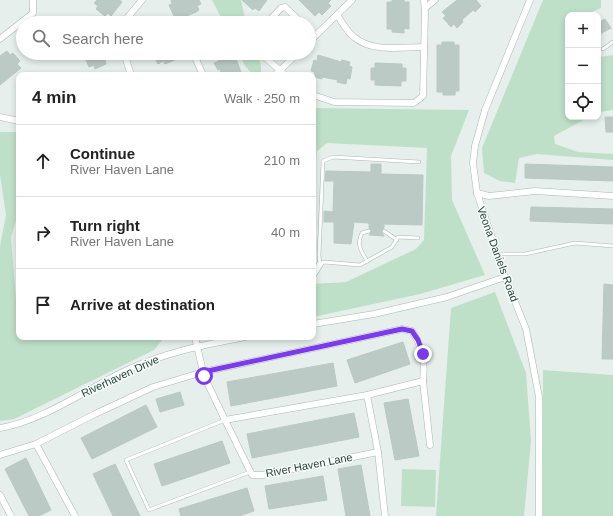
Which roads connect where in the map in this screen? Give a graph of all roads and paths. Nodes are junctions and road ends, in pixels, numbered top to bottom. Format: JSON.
{"nodes":[{"id":1,"x":33,"y":0,"type":"edge"},
{"id":2,"x":142,"y":0,"type":"edge"},
{"id":3,"x":352,"y":0,"type":"edge"},
{"id":4,"x":424,"y":0,"type":"edge"},
{"id":5,"x":435,"y":0,"type":"edge"},
{"id":6,"x":530,"y":0,"type":"edge"},
{"id":7,"x":425,"y":8,"type":"junction"},
{"id":8,"x":337,"y":15,"type":"junction"},
{"id":9,"x":29,"y":16,"type":"edge"},
{"id":10,"x":129,"y":16,"type":"edge"},
{"id":11,"x":274,"y":16,"type":"edge"},
{"id":12,"x":295,"y":16,"type":"edge"},
{"id":13,"x":16,"y":26,"type":"edge"},
{"id":14,"x":316,"y":34,"type":"edge"},
{"id":15,"x":0,"y":39,"type":"edge"},
{"id":16,"x":613,"y":42,"type":"edge"},
{"id":17,"x":424,"y":47,"type":"junction"},
{"id":18,"x":603,"y":49,"type":"dead end"},
{"id":19,"x":126,"y":60,"type":"edge"},
{"id":20,"x":197,"y":60,"type":"edge"},
{"id":21,"x":269,"y":60,"type":"edge"},
{"id":22,"x":292,"y":60,"type":"edge"},
{"id":23,"x":130,"y":72,"type":"edge"},
{"id":24,"x":202,"y":72,"type":"edge"},
{"id":25,"x":278,"y":72,"type":"edge"},
{"id":26,"x":282,"y":72,"type":"edge"},
{"id":27,"x":316,"y":96,"type":"edge"},
{"id":28,"x":0,"y":117,"type":"edge"},
{"id":29,"x":16,"y":120,"type":"edge"},
{"id":30,"x":419,"y":162,"type":"dead end"},
{"id":31,"x":477,"y":193,"type":"junction"},
{"id":32,"x":613,"y":196,"type":"edge"},
{"id":33,"x":369,"y":230,"type":"dead end"},
{"id":34,"x":384,"y":231,"type":"dead end"},
{"id":35,"x":418,"y":238,"type":"dead end"},
{"id":36,"x":397,"y":240,"type":"junction"},
{"id":37,"x":613,"y":246,"type":"edge"},
{"id":38,"x":497,"y":254,"type":"junction"},
{"id":39,"x":367,"y":261,"type":"junction"},
{"id":40,"x":320,"y":264,"type":"junction"},
{"id":41,"x":316,"y":270,"type":"edge"},
{"id":42,"x":505,"y":277,"type":"junction"},
{"id":43,"x":316,"y":324,"type":"edge"},
{"id":44,"x":196,"y":340,"type":"edge"},
{"id":45,"x":229,"y":340,"type":"edge"},
{"id":46,"x":197,"y":346,"type":"junction"},
{"id":47,"x":203,"y":372,"type":"junction"},
{"id":48,"x":423,"y":381,"type":"junction"},
{"id":49,"x":367,"y":395,"type":"junction"},
{"id":50,"x":226,"y":420,"type":"junction"},
{"id":51,"x":0,"y":428,"type":"edge"},
{"id":52,"x":36,"y":444,"type":"junction"},
{"id":53,"x":430,"y":445,"type":"dead end"},
{"id":54,"x":378,"y":452,"type":"junction"},
{"id":55,"x":0,"y":455,"type":"edge"},
{"id":56,"x":250,"y":472,"type":"junction"},
{"id":57,"x":0,"y":495,"type":"edge"},
{"id":58,"x":11,"y":516,"type":"edge"},
{"id":59,"x":75,"y":516,"type":"edge"},
{"id":60,"x":385,"y":516,"type":"edge"},
{"id":61,"x":539,"y":516,"type":"edge"}],
"edges":[{"from":1,"to":9,"type":"street"},
{"from":2,"to":10,"type":"street"},
{"from":3,"to":8,"type":"street"},
{"from":4,"to":7,"type":"street"},
{"from":5,"to":7,"type":"street"},
{"from":6,"to":31,"type":"street","name":"Veona Daniels Road"},
{"from":7,"to":17,"type":"street"},
{"from":8,"to":14,"type":"street"},
{"from":8,"to":17,"type":"street"},
{"from":11,"to":12,"type":"street"},
{"from":13,"to":15,"type":"street"},
{"from":16,"to":18,"type":"lane"},
{"from":17,"to":27,"type":"street"},
{"from":19,"to":23,"type":"street"},
{"from":20,"to":24,"type":"street"},
{"from":21,"to":25,"type":"street"},
{"from":22,"to":26,"type":"street"},
{"from":28,"to":29,"type":"street"},
{"from":30,"to":40,"type":"lane"},
{"from":31,"to":32,"type":"street"},
{"from":31,"to":38,"type":"street","name":"Veona Daniels Road"},
{"from":33,"to":39,"type":"lane"},
{"from":34,"to":36,"type":"lane"},
{"from":35,"to":36,"type":"lane"},
{"from":36,"to":39,"type":"lane"},
{"from":37,"to":38,"type":"lane"},
{"from":38,"to":42,"type":"street","name":"Veona Daniels Road"},
{"from":39,"to":40,"type":"lane"},
{"from":40,"to":41,"type":"street"},
{"from":42,"to":43,"type":"street"},
{"from":42,"to":61,"type":"street","name":"Veona Daniels Road"},
{"from":44,"to":46,"type":"street","name":"River Haven Lane"},
{"from":45,"to":46,"type":"street","name":"Riverhaven Drive"},
{"from":46,"to":47,"type":"street","name":"River Haven Lane"},
{"from":46,"to":51,"type":"street","name":"Riverhaven Drive"},
{"from":47,"to":48,"type":"street"},
{"from":47,"to":50,"type":"street","name":"River Haven Lane"},
{"from":47,"to":52,"type":"street"},
{"from":48,"to":49,"type":"street"},
{"from":48,"to":53,"type":"street"},
{"from":49,"to":50,"type":"street"},
{"from":49,"to":54,"type":"street"},
{"from":50,"to":56,"type":"street","name":"River Haven Lane"},
{"from":50,"to":56,"type":"lane"},
{"from":52,"to":55,"type":"street"},
{"from":52,"to":59,"type":"street"},
{"from":54,"to":56,"type":"street","name":"River Haven Lane"},
{"from":54,"to":60,"type":"street"},
{"from":57,"to":58,"type":"street"}]}
